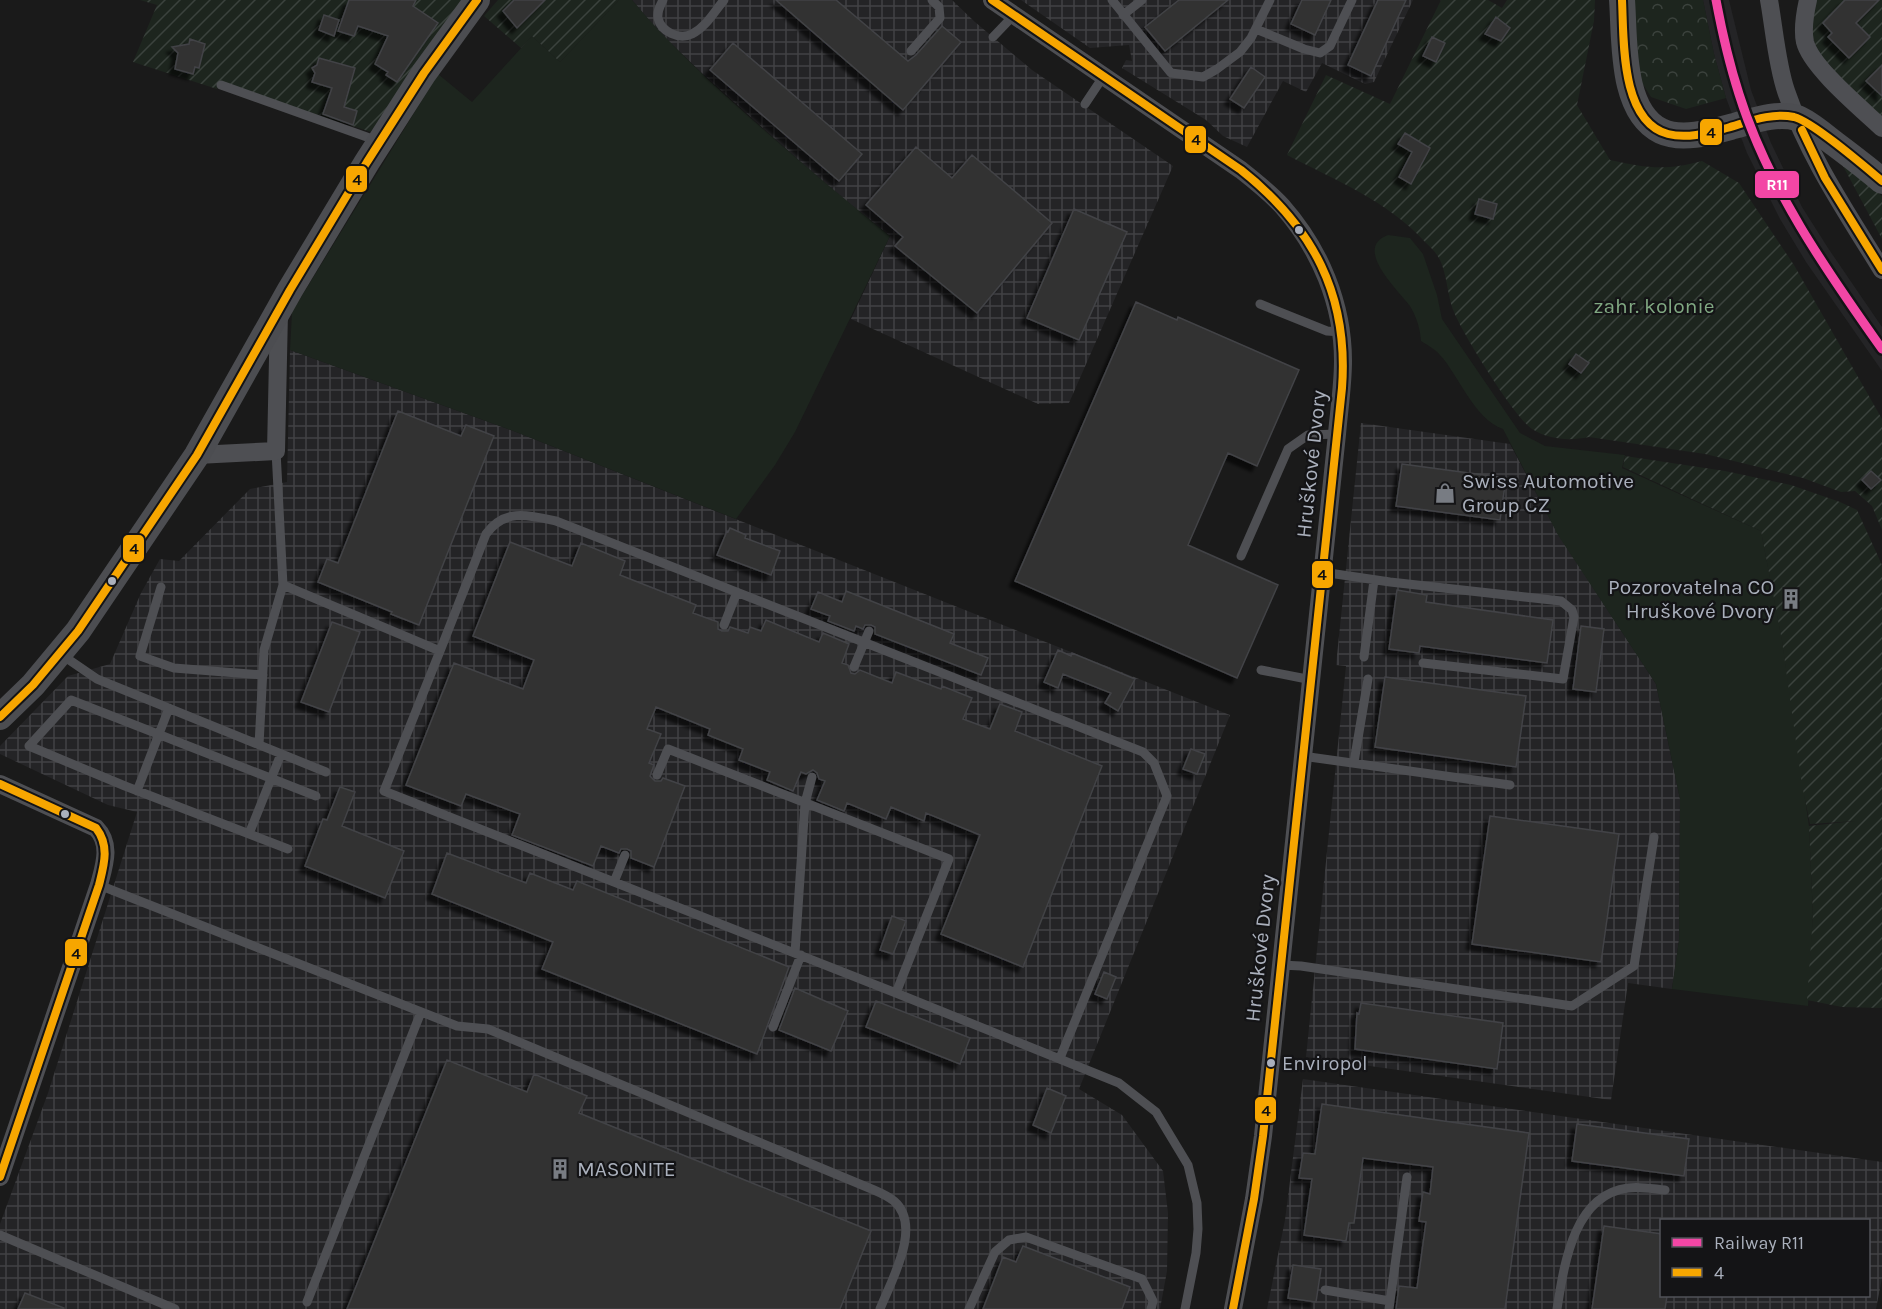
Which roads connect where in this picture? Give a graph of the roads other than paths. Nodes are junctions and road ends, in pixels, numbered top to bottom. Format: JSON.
{"nodes":[{"id":1,"x":477,"y":0,"type":"edge"},
{"id":2,"x":663,"y":0,"type":"edge"},
{"id":3,"x":724,"y":0,"type":"edge"},
{"id":4,"x":932,"y":0,"type":"edge"},
{"id":5,"x":992,"y":0,"type":"edge"},
{"id":6,"x":1112,"y":0,"type":"edge"},
{"id":7,"x":1142,"y":0,"type":"edge"},
{"id":8,"x":1270,"y":0,"type":"edge"},
{"id":9,"x":1352,"y":0,"type":"edge"},
{"id":10,"x":1622,"y":0,"type":"edge"},
{"id":11,"x":1769,"y":0,"type":"edge"},
{"id":12,"x":1808,"y":0,"type":"edge"},
{"id":13,"x":1014,"y":15,"type":"junction"},
{"id":14,"x":1123,"y":15,"type":"junction"},
{"id":15,"x":1256,"y":29,"type":"junction"},
{"id":16,"x":993,"y":37,"type":"dead end"},
{"id":17,"x":911,"y":51,"type":"dead end"},
{"id":18,"x":1103,"y":77,"type":"junction"},
{"id":19,"x":221,"y":85,"type":"dead end"},
{"id":20,"x":1085,"y":104,"type":"dead end"},
{"id":21,"x":1797,"y":118,"type":"junction"},
{"id":22,"x":1882,"y":128,"type":"edge"},
{"id":23,"x":380,"y":142,"type":"junction"},
{"id":24,"x":1882,"y":181,"type":"edge"},
{"id":25,"x":1882,"y":270,"type":"edge"},
{"id":26,"x":1260,"y":304,"type":"dead end"},
{"id":27,"x":279,"y":310,"type":"junction"},
{"id":28,"x":1341,"y":332,"type":"junction"},
{"id":29,"x":1337,"y":434,"type":"junction"},
{"id":30,"x":276,"y":451,"type":"junction"},
{"id":31,"x":197,"y":455,"type":"junction"},
{"id":32,"x":1241,"y":556,"type":"dead end"},
{"id":33,"x":1322,"y":572,"type":"junction"},
{"id":34,"x":1374,"y":579,"type":"junction"},
{"id":35,"x":283,"y":585,"type":"junction"},
{"id":36,"x":161,"y":587,"type":"dead end"},
{"id":37,"x":738,"y":592,"type":"junction"},
{"id":38,"x":724,"y":625,"type":"dead end"},
{"id":39,"x":869,"y":632,"type":"dead end"},
{"id":40,"x":865,"y":643,"type":"junction"},
{"id":41,"x":440,"y":651,"type":"junction"},
{"id":42,"x":60,"y":653,"type":"junction"},
{"id":43,"x":1364,"y":657,"type":"dead end"},
{"id":44,"x":1423,"y":663,"type":"dead end"},
{"id":45,"x":854,"y":667,"type":"dead end"},
{"id":46,"x":1261,"y":670,"type":"dead end"},
{"id":47,"x":262,"y":675,"type":"junction"},
{"id":48,"x":1368,"y":679,"type":"dead end"},
{"id":49,"x":1312,"y":680,"type":"junction"},
{"id":50,"x":169,"y":708,"type":"junction"},
{"id":51,"x":0,"y":717,"type":"edge"},
{"id":52,"x":159,"y":734,"type":"junction"},
{"id":53,"x":259,"y":745,"type":"junction"},
{"id":54,"x":281,"y":754,"type":"junction"},
{"id":55,"x":1302,"y":756,"type":"junction"},
{"id":56,"x":1354,"y":762,"type":"junction"},
{"id":57,"x":326,"y":772,"type":"dead end"},
{"id":58,"x":657,"y":776,"type":"dead end"},
{"id":59,"x":812,"y":777,"type":"dead end"},
{"id":60,"x":271,"y":778,"type":"junction"},
{"id":61,"x":0,"y":784,"type":"edge"},
{"id":62,"x":1510,"y":785,"type":"dead end"},
{"id":63,"x":137,"y":791,"type":"junction"},
{"id":64,"x":316,"y":796,"type":"dead end"},
{"id":65,"x":805,"y":803,"type":"junction"},
{"id":66,"x":249,"y":834,"type":"junction"},
{"id":67,"x":1654,"y":837,"type":"dead end"},
{"id":68,"x":288,"y":849,"type":"dead end"},
{"id":69,"x":625,"y":855,"type":"dead end"},
{"id":70,"x":614,"y":882,"type":"junction"},
{"id":71,"x":99,"y":885,"type":"junction"},
{"id":72,"x":798,"y":954,"type":"junction"},
{"id":73,"x":1281,"y":965,"type":"junction"},
{"id":74,"x":896,"y":993,"type":"junction"},
{"id":75,"x":421,"y":1012,"type":"junction"},
{"id":76,"x":773,"y":1028,"type":"dead end"},
{"id":77,"x":1060,"y":1058,"type":"junction"},
{"id":78,"x":1407,"y":1177,"type":"dead end"},
{"id":79,"x":0,"y":1178,"type":"edge"},
{"id":80,"x":1665,"y":1190,"type":"dead end"},
{"id":81,"x":0,"y":1235,"type":"edge"},
{"id":82,"x":1325,"y":1290,"type":"dead end"},
{"id":83,"x":307,"y":1302,"type":"dead end"},
{"id":84,"x":1389,"y":1305,"type":"edge"},
{"id":85,"x":175,"y":1309,"type":"edge"},
{"id":86,"x":880,"y":1309,"type":"edge"},
{"id":87,"x":969,"y":1309,"type":"edge"},
{"id":88,"x":1151,"y":1309,"type":"edge"},
{"id":89,"x":1185,"y":1309,"type":"edge"},
{"id":90,"x":1234,"y":1309,"type":"edge"},
{"id":91,"x":1557,"y":1309,"type":"edge"}],
"edges":[{"from":1,"to":23,"type":"street"},
{"from":2,"to":3,"type":"lane"},
{"from":4,"to":17,"type":"lane"},
{"from":5,"to":13,"type":"street","name":"Hruškové Dvory"},
{"from":6,"to":14,"type":"lane"},
{"from":7,"to":14,"type":"lane"},
{"from":8,"to":15,"type":"lane"},
{"from":9,"to":15,"type":"lane"},
{"from":10,"to":21,"type":"street"},
{"from":11,"to":21,"type":"street"},
{"from":12,"to":22,"type":"street"},
{"from":13,"to":16,"type":"lane"},
{"from":13,"to":18,"type":"street","name":"Hruškové Dvory"},
{"from":14,"to":15,"type":"lane"},
{"from":18,"to":20,"type":"lane"},
{"from":18,"to":28,"type":"street","name":"Hruškové Dvory"},
{"from":19,"to":23,"type":"lane"},
{"from":21,"to":24,"type":"street"},
{"from":21,"to":25,"type":"street"},
{"from":23,"to":27,"type":"street"},
{"from":26,"to":28,"type":"lane"},
{"from":27,"to":30,"type":"street"},
{"from":27,"to":31,"type":"street"},
{"from":28,"to":29,"type":"street","name":"Hruškové Dvory"},
{"from":29,"to":32,"type":"lane"},
{"from":29,"to":33,"type":"street","name":"Hruškové Dvory"},
{"from":30,"to":31,"type":"street"},
{"from":30,"to":35,"type":"lane"},
{"from":31,"to":42,"type":"street"},
{"from":33,"to":34,"type":"lane"},
{"from":33,"to":49,"type":"street","name":"Hruškové Dvory"},
{"from":34,"to":43,"type":"lane"},
{"from":34,"to":44,"type":"lane"},
{"from":35,"to":41,"type":"lane"},
{"from":35,"to":47,"type":"lane"},
{"from":36,"to":47,"type":"lane"},
{"from":37,"to":38,"type":"lane"},
{"from":37,"to":40,"type":"lane"},
{"from":37,"to":41,"type":"lane"},
{"from":39,"to":40,"type":"lane"},
{"from":40,"to":45,"type":"lane"},
{"from":40,"to":77,"type":"lane"},
{"from":41,"to":70,"type":"lane"},
{"from":42,"to":50,"type":"lane"},
{"from":42,"to":51,"type":"street"},
{"from":46,"to":49,"type":"lane"},
{"from":47,"to":53,"type":"lane"},
{"from":48,"to":56,"type":"lane"},
{"from":49,"to":55,"type":"street","name":"Hruškové Dvory"},
{"from":50,"to":52,"type":"lane"},
{"from":50,"to":53,"type":"lane"},
{"from":52,"to":60,"type":"lane"},
{"from":52,"to":63,"type":"lane"},
{"from":52,"to":63,"type":"lane"},
{"from":53,"to":54,"type":"lane"},
{"from":54,"to":57,"type":"lane"},
{"from":54,"to":60,"type":"lane"},
{"from":55,"to":56,"type":"lane"},
{"from":55,"to":73,"type":"street","name":"Hruškové Dvory"},
{"from":56,"to":62,"type":"lane"},
{"from":58,"to":65,"type":"lane"},
{"from":59,"to":65,"type":"lane"},
{"from":60,"to":64,"type":"lane"},
{"from":60,"to":66,"type":"lane"},
{"from":61,"to":71,"type":"street"},
{"from":63,"to":66,"type":"lane"},
{"from":65,"to":72,"type":"lane"},
{"from":65,"to":74,"type":"lane"},
{"from":66,"to":68,"type":"lane"},
{"from":67,"to":73,"type":"lane"},
{"from":69,"to":70,"type":"lane"},
{"from":70,"to":72,"type":"lane"},
{"from":71,"to":75,"type":"lane"},
{"from":71,"to":79,"type":"street"},
{"from":72,"to":74,"type":"lane"},
{"from":72,"to":76,"type":"lane"},
{"from":73,"to":90,"type":"street","name":"Hruškové Dvory"},
{"from":74,"to":77,"type":"lane"},
{"from":75,"to":83,"type":"lane"},
{"from":75,"to":86,"type":"lane"},
{"from":77,"to":89,"type":"lane"},
{"from":78,"to":84,"type":"lane"},
{"from":80,"to":91,"type":"lane"},
{"from":81,"to":85,"type":"lane"},
{"from":82,"to":84,"type":"lane"},
{"from":87,"to":88,"type":"lane"}]}
